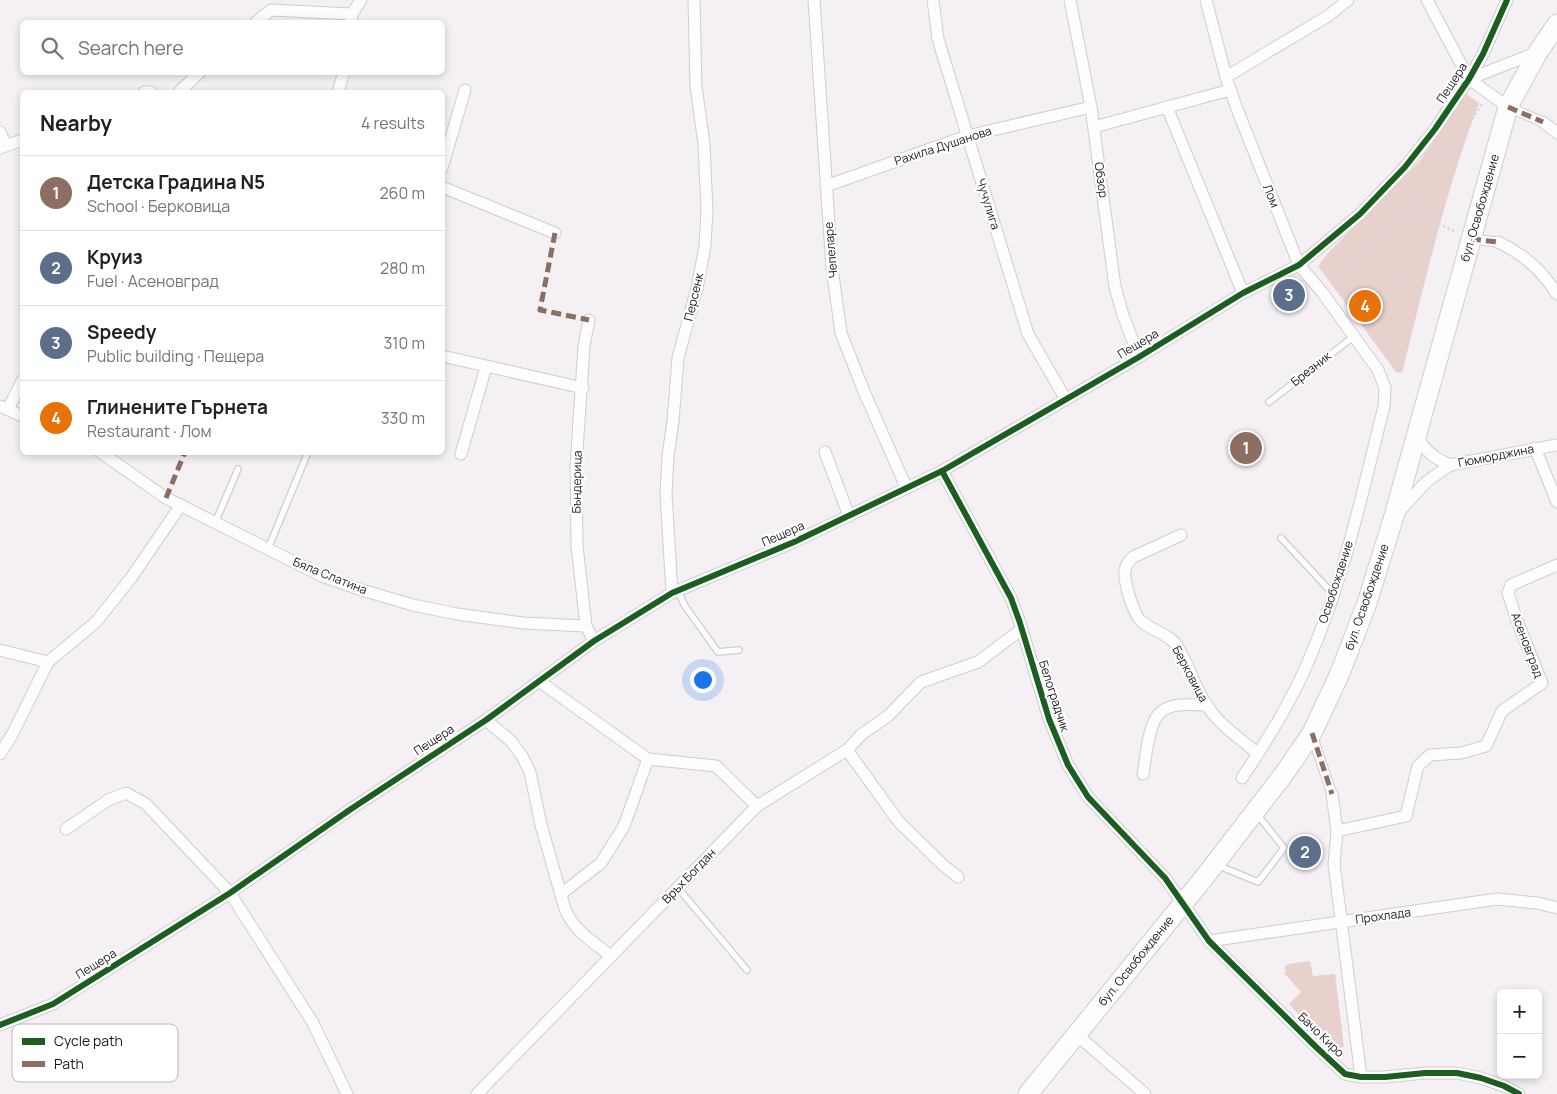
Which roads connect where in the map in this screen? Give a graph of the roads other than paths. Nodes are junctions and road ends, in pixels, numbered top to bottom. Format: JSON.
{"nodes":[{"id":1,"x":361,"y":0,"type":"edge"},
{"id":2,"x":694,"y":0,"type":"edge"},
{"id":3,"x":814,"y":0,"type":"edge"},
{"id":4,"x":933,"y":0,"type":"edge"},
{"id":5,"x":1070,"y":0,"type":"edge"},
{"id":6,"x":1206,"y":0,"type":"edge"},
{"id":7,"x":1348,"y":0,"type":"edge"},
{"id":8,"x":1427,"y":0,"type":"edge"},
{"id":9,"x":1507,"y":0,"type":"edge"},
{"id":10,"x":352,"y":18,"type":"edge"},
{"id":11,"x":258,"y":20,"type":"edge"},
{"id":12,"x":1557,"y":24,"type":"edge"},
{"id":13,"x":1538,"y":52,"type":"junction"},
{"id":14,"x":197,"y":75,"type":"edge"},
{"id":15,"x":343,"y":75,"type":"edge"},
{"id":16,"x":1226,"y":77,"type":"junction"},
{"id":17,"x":1469,"y":79,"type":"junction"},
{"id":18,"x":181,"y":90,"type":"edge"},
{"id":19,"x":339,"y":90,"type":"edge"},
{"id":20,"x":465,"y":90,"type":"dead end"},
{"id":21,"x":1230,"y":90,"type":"junction"},
{"id":22,"x":1091,"y":107,"type":"junction"},
{"id":23,"x":1167,"y":107,"type":"junction"},
{"id":24,"x":1508,"y":107,"type":"junction"},
{"id":25,"x":1543,"y":122,"type":"joint"},
{"id":26,"x":1094,"y":127,"type":"junction"},
{"id":27,"x":0,"y":132,"type":"edge"},
{"id":28,"x":1557,"y":133,"type":"edge"},
{"id":29,"x":967,"y":136,"type":"junction"},
{"id":30,"x":20,"y":141,"type":"edge"},
{"id":31,"x":3,"y":146,"type":"edge"},
{"id":32,"x":445,"y":158,"type":"edge"},
{"id":33,"x":826,"y":186,"type":"junction"},
{"id":34,"x":445,"y":189,"type":"edge"},
{"id":35,"x":554,"y":233,"type":"dead end"},
{"id":36,"x":1471,"y":239,"type":"junction"},
{"id":37,"x":1498,"y":242,"type":"joint"},
{"id":38,"x":1299,"y":265,"type":"junction"},
{"id":39,"x":1243,"y":293,"type":"junction"},
{"id":40,"x":1557,"y":294,"type":"edge"},
{"id":41,"x":589,"y":320,"type":"dead end"},
{"id":42,"x":1353,"y":336,"type":"junction"},
{"id":43,"x":445,"y":357,"type":"edge"},
{"id":44,"x":1139,"y":357,"type":"junction"},
{"id":45,"x":486,"y":367,"type":"junction"},
{"id":46,"x":1378,"y":370,"type":"joint"},
{"id":47,"x":20,"y":384,"type":"edge"},
{"id":48,"x":583,"y":388,"type":"junction"},
{"id":49,"x":1066,"y":400,"type":"junction"},
{"id":50,"x":1269,"y":402,"type":"dead end"},
{"id":51,"x":4,"y":407,"type":"edge"},
{"id":52,"x":20,"y":415,"type":"edge"},
{"id":53,"x":1416,"y":436,"type":"junction"},
{"id":54,"x":1557,"y":445,"type":"edge"},
{"id":55,"x":1535,"y":448,"type":"junction"},
{"id":56,"x":825,"y":452,"type":"dead end"},
{"id":57,"x":461,"y":454,"type":"dead end"},
{"id":58,"x":104,"y":455,"type":"edge"},
{"id":59,"x":307,"y":455,"type":"edge"},
{"id":60,"x":1450,"y":465,"type":"junction"},
{"id":61,"x":238,"y":469,"type":"dead end"},
{"id":62,"x":942,"y":471,"type":"junction"},
{"id":63,"x":906,"y":487,"type":"junction"},
{"id":64,"x":1557,"y":502,"type":"edge"},
{"id":65,"x":181,"y":505,"type":"junction"},
{"id":66,"x":849,"y":516,"type":"junction"},
{"id":67,"x":1394,"y":516,"type":"junction"},
{"id":68,"x":215,"y":523,"type":"junction"},
{"id":69,"x":1181,"y":535,"type":"dead end"},
{"id":70,"x":1281,"y":538,"type":"dead end"},
{"id":71,"x":268,"y":549,"type":"junction"},
{"id":72,"x":1557,"y":565,"type":"edge"},
{"id":73,"x":675,"y":592,"type":"junction"},
{"id":74,"x":1334,"y":595,"type":"junction"},
{"id":75,"x":586,"y":626,"type":"junction"},
{"id":76,"x":1022,"y":629,"type":"junction"},
{"id":77,"x":594,"y":641,"type":"junction"},
{"id":78,"x":0,"y":650,"type":"edge"},
{"id":79,"x":739,"y":650,"type":"dead end"},
{"id":80,"x":48,"y":662,"type":"junction"},
{"id":81,"x":539,"y":681,"type":"junction"},
{"id":82,"x":1206,"y":705,"type":"junction"},
{"id":83,"x":486,"y":720,"type":"junction"},
{"id":84,"x":1312,"y":733,"type":"junction"},
{"id":85,"x":846,"y":750,"type":"junction"},
{"id":86,"x":0,"y":754,"type":"edge"},
{"id":87,"x":1258,"y":754,"type":"junction"},
{"id":88,"x":648,"y":759,"type":"junction"},
{"id":89,"x":1143,"y":774,"type":"dead end"},
{"id":90,"x":1242,"y":778,"type":"dead end"},
{"id":91,"x":1332,"y":794,"type":"joint"},
{"id":92,"x":758,"y":806,"type":"junction"},
{"id":93,"x":1255,"y":812,"type":"junction"},
{"id":94,"x":66,"y":829,"type":"dead end"},
{"id":95,"x":1337,"y":831,"type":"junction"},
{"id":96,"x":1215,"y":864,"type":"junction"},
{"id":97,"x":958,"y":877,"type":"dead end"},
{"id":98,"x":678,"y":888,"type":"junction"},
{"id":99,"x":230,"y":893,"type":"junction"},
{"id":100,"x":562,"y":894,"type":"junction"},
{"id":101,"x":1183,"y":904,"type":"junction"},
{"id":102,"x":1557,"y":908,"type":"edge"},
{"id":103,"x":1342,"y":922,"type":"junction"},
{"id":104,"x":1209,"y":941,"type":"junction"},
{"id":105,"x":611,"y":956,"type":"junction"},
{"id":106,"x":747,"y":970,"type":"dead end"},
{"id":107,"x":0,"y":1025,"type":"edge"},
{"id":108,"x":1076,"y":1034,"type":"junction"},
{"id":109,"x":1361,"y":1076,"type":"junction"},
{"id":110,"x":347,"y":1094,"type":"edge"},
{"id":111,"x":477,"y":1094,"type":"edge"},
{"id":112,"x":1028,"y":1094,"type":"edge"},
{"id":113,"x":1145,"y":1094,"type":"edge"},
{"id":114,"x":1519,"y":1094,"type":"edge"}],
"edges":[{"from":1,"to":10,"type":"street"},
{"from":2,"to":73,"type":"street","name":"Персенк"},
{"from":3,"to":33,"type":"street","name":"Чепеларе"},
{"from":4,"to":29,"type":"street","name":"Чучулига"},
{"from":5,"to":22,"type":"street","name":"Обзор"},
{"from":6,"to":16,"type":"street","name":"Лом"},
{"from":7,"to":16,"type":"street"},
{"from":8,"to":17,"type":"street"},
{"from":9,"to":17,"type":"street","name":"Пещера"},
{"from":10,"to":11,"type":"street"},
{"from":12,"to":13,"type":"main road","name":"бул. Освобождение"},
{"from":13,"to":17,"type":"street"},
{"from":13,"to":24,"type":"main road","name":"бул. Освобождение"},
{"from":14,"to":18,"type":"street"},
{"from":15,"to":19,"type":"street"},
{"from":16,"to":21,"type":"street","name":"Лом"},
{"from":17,"to":24,"type":"street"},
{"from":17,"to":38,"type":"street","name":"Пещера"},
{"from":20,"to":32,"type":"street"},
{"from":21,"to":23,"type":"street"},
{"from":21,"to":38,"type":"street","name":"Лом"},
{"from":22,"to":26,"type":"street","name":"Обзор"},
{"from":22,"to":29,"type":"street","name":"Рахила Душанова"},
{"from":23,"to":26,"type":"street"},
{"from":23,"to":39,"type":"street"},
{"from":24,"to":25,"type":"street"},
{"from":24,"to":36,"type":"main road","name":"бул. Освобождение"},
{"from":25,"to":28,"type":"street"},
{"from":26,"to":44,"type":"street","name":"Обзор"},
{"from":27,"to":31,"type":"street"},
{"from":29,"to":33,"type":"street","name":"Рахила Душанова"},
{"from":29,"to":49,"type":"street","name":"Чучулига"},
{"from":30,"to":31,"type":"street"},
{"from":33,"to":63,"type":"street","name":"Чепеларе"},
{"from":34,"to":35,"type":"street"},
{"from":36,"to":37,"type":"street"},
{"from":36,"to":53,"type":"main road","name":"бул. Освобождение"},
{"from":37,"to":40,"type":"street"},
{"from":38,"to":39,"type":"street","name":"Пещера"},
{"from":38,"to":42,"type":"street","name":"Лом"},
{"from":39,"to":44,"type":"street","name":"Пещера"},
{"from":41,"to":48,"type":"street","name":"Бъндерица"},
{"from":42,"to":46,"type":"street","name":"Лом"},
{"from":42,"to":50,"type":"lane","name":"Брезник"},
{"from":43,"to":45,"type":"street"},
{"from":44,"to":49,"type":"street","name":"Пещера"},
{"from":45,"to":48,"type":"street"},
{"from":45,"to":57,"type":"street"},
{"from":46,"to":74,"type":"street","name":"Освобождение"},
{"from":47,"to":51,"type":"street"},
{"from":48,"to":75,"type":"street","name":"Бъндерица"},
{"from":49,"to":62,"type":"street","name":"Пещера"},
{"from":51,"to":52,"type":"street"},
{"from":53,"to":60,"type":"street","name":"Гюмюрджина"},
{"from":53,"to":67,"type":"main road","name":"бул. Освобождение"},
{"from":54,"to":55,"type":"street","name":"Гюмюрджина"},
{"from":55,"to":60,"type":"street","name":"Гюмюрджина"},
{"from":55,"to":64,"type":"street"},
{"from":56,"to":66,"type":"street"},
{"from":58,"to":65,"type":"street","name":"Бяла Слатина"},
{"from":59,"to":71,"type":"lane"},
{"from":60,"to":67,"type":"street"},
{"from":61,"to":68,"type":"lane"},
{"from":62,"to":63,"type":"street","name":"Пещера"},
{"from":62,"to":76,"type":"street","name":"Белоградчик"},
{"from":63,"to":66,"type":"street","name":"Пещера"},
{"from":65,"to":68,"type":"street","name":"Бяла Слатина"},
{"from":65,"to":80,"type":"street"},
{"from":66,"to":73,"type":"street","name":"Пещера"},
{"from":67,"to":84,"type":"main road","name":"бул. Освобождение"},
{"from":68,"to":71,"type":"street","name":"Бяла Слатина"},
{"from":69,"to":82,"type":"street","name":"Берковица"},
{"from":70,"to":74,"type":"lane"},
{"from":71,"to":75,"type":"street","name":"Бяла Слатина"},
{"from":72,"to":95,"type":"street","name":"Асеновград"},
{"from":73,"to":77,"type":"street","name":"Пещера"},
{"from":73,"to":79,"type":"lane"},
{"from":74,"to":87,"type":"street","name":"Освобождение"},
{"from":75,"to":77,"type":"street","name":"Бъндерица"},
{"from":76,"to":85,"type":"street","name":"Връх Богдан"},
{"from":76,"to":101,"type":"street","name":"Белоградчик"},
{"from":77,"to":81,"type":"street","name":"Пещера"},
{"from":78,"to":80,"type":"street"},
{"from":80,"to":86,"type":"street"},
{"from":81,"to":83,"type":"street","name":"Пещера"},
{"from":81,"to":88,"type":"street"},
{"from":82,"to":87,"type":"street","name":"Берковица"},
{"from":82,"to":89,"type":"street"},
{"from":83,"to":99,"type":"street","name":"Пещера"},
{"from":83,"to":100,"type":"street"},
{"from":84,"to":91,"type":"street"},
{"from":84,"to":93,"type":"main road","name":"бул. Освобождение"},
{"from":85,"to":92,"type":"street","name":"Връх Богдан"},
{"from":85,"to":97,"type":"street"},
{"from":87,"to":90,"type":"street","name":"Освобождение"},
{"from":88,"to":92,"type":"street"},
{"from":88,"to":100,"type":"street"},
{"from":91,"to":95,"type":"street"},
{"from":92,"to":98,"type":"street","name":"Връх Богдан"},
{"from":93,"to":96,"type":"main road","name":"бул. Освобождение"},
{"from":93,"to":96,"type":"lane"},
{"from":94,"to":99,"type":"street"},
{"from":95,"to":103,"type":"street"},
{"from":96,"to":101,"type":"main road","name":"бул. Освобождение"},
{"from":98,"to":105,"type":"street","name":"Връх Богдан"},
{"from":98,"to":106,"type":"lane"},
{"from":99,"to":107,"type":"street","name":"Пещера"},
{"from":99,"to":110,"type":"street"},
{"from":100,"to":105,"type":"street"},
{"from":101,"to":104,"type":"street","name":"Бачо Киро"},
{"from":101,"to":108,"type":"main road","name":"бул. Освобождение"},
{"from":102,"to":103,"type":"street","name":"Прохлада"},
{"from":103,"to":104,"type":"street","name":"Прохлада"},
{"from":103,"to":109,"type":"street"},
{"from":104,"to":109,"type":"street","name":"Бачо Киро"},
{"from":105,"to":111,"type":"street","name":"Връх Богдан"},
{"from":108,"to":112,"type":"main road","name":"бул. Освобождение"},
{"from":108,"to":113,"type":"street"},
{"from":109,"to":114,"type":"street","name":"Бачо Киро"}]}
